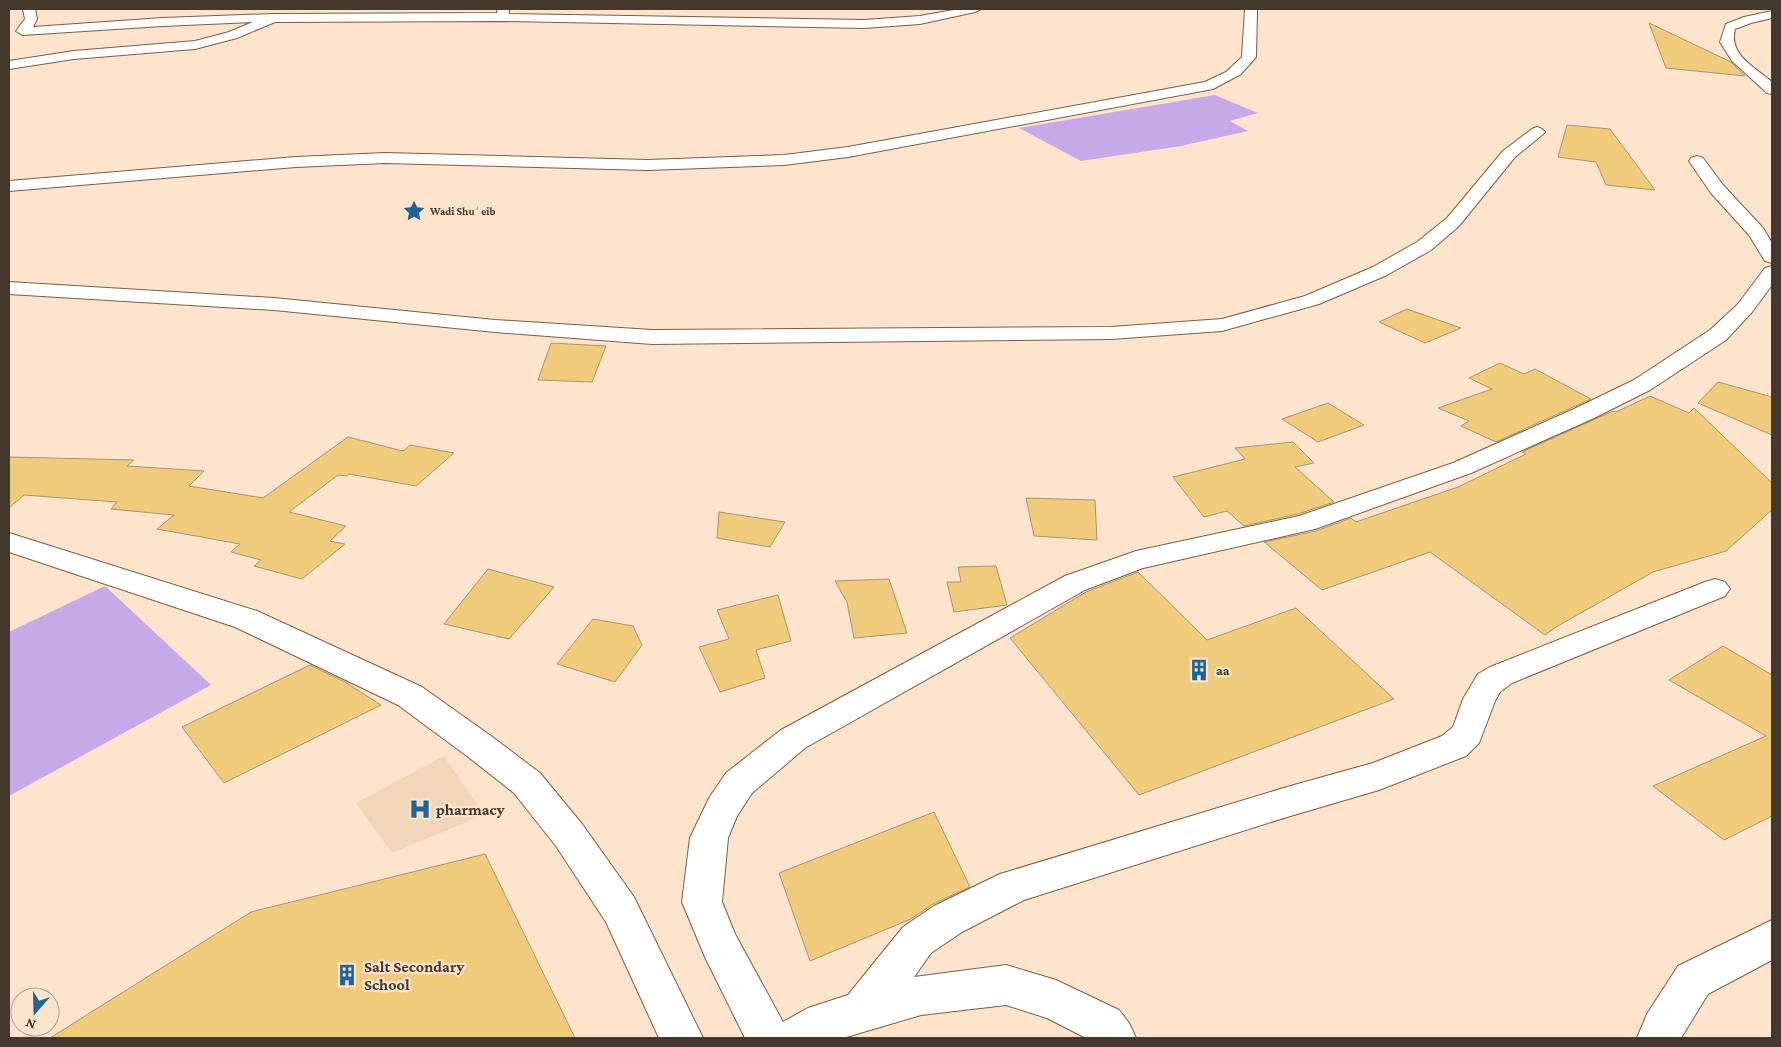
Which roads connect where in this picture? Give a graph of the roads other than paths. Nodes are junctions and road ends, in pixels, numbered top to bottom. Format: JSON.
{"nodes":[{"id":1,"x":28,"y":9,"type":"edge"},
{"id":2,"x":975,"y":9,"type":"edge"},
{"id":3,"x":1251,"y":9,"type":"edge"},
{"id":4,"x":503,"y":13,"type":"edge"},
{"id":5,"x":1772,"y":16,"type":"edge"},
{"id":6,"x":273,"y":18,"type":"junction"},
{"id":7,"x":22,"y":31,"type":"junction"},
{"id":8,"x":9,"y":33,"type":"edge"},
{"id":9,"x":9,"y":65,"type":"edge"},
{"id":10,"x":1772,"y":88,"type":"edge"},
{"id":11,"x":1537,"y":132,"type":"dead end"},
{"id":12,"x":1697,"y":161,"type":"dead end"},
{"id":13,"x":9,"y":186,"type":"edge"},
{"id":14,"x":1772,"y":257,"type":"edge"},
{"id":15,"x":1772,"y":272,"type":"edge"},
{"id":16,"x":9,"y":288,"type":"edge"},
{"id":17,"x":9,"y":542,"type":"edge"},
{"id":18,"x":1715,"y":589,"type":"dead end"},
{"id":19,"x":1772,"y":939,"type":"edge"},
{"id":20,"x":863,"y":1010,"type":"junction"},
{"id":21,"x":681,"y":1038,"type":"edge"},
{"id":22,"x":768,"y":1038,"type":"edge"},
{"id":23,"x":797,"y":1038,"type":"edge"},
{"id":24,"x":1114,"y":1038,"type":"edge"},
{"id":25,"x":1659,"y":1038,"type":"edge"}],
"edges":[{"from":1,"to":7,"type":"street"},
{"from":2,"to":4,"type":"street"},
{"from":3,"to":13,"type":"street"},
{"from":4,"to":6,"type":"street"},
{"from":5,"to":10,"type":"street"},
{"from":6,"to":7,"type":"street"},
{"from":6,"to":9,"type":"street"},
{"from":7,"to":8,"type":"street"},
{"from":11,"to":16,"type":"street"},
{"from":12,"to":14,"type":"street"},
{"from":15,"to":22,"type":"street"},
{"from":17,"to":21,"type":"street"},
{"from":18,"to":20,"type":"street"},
{"from":19,"to":25,"type":"street"},
{"from":20,"to":23,"type":"street"},
{"from":20,"to":24,"type":"street"}]}
